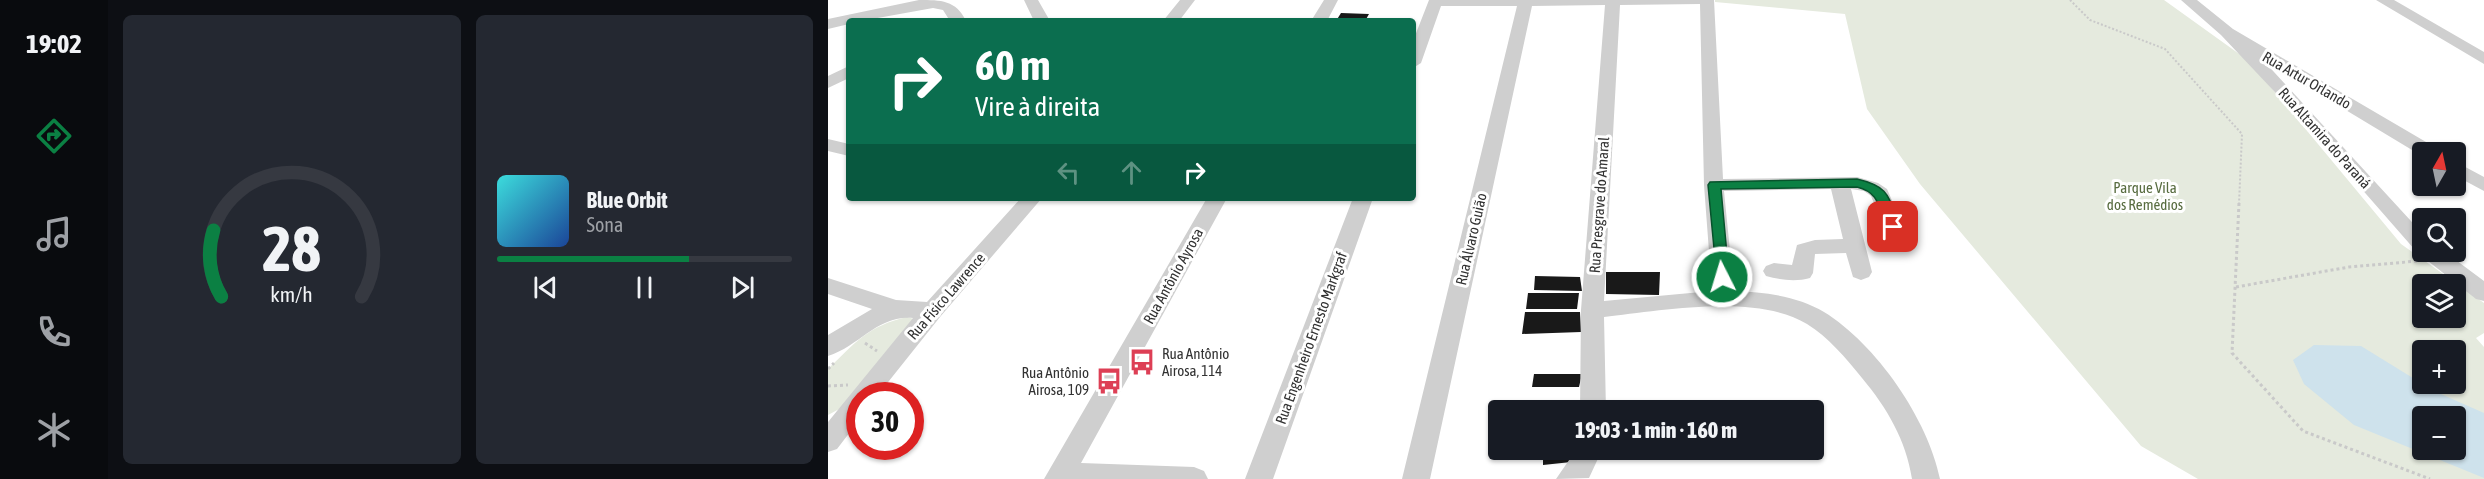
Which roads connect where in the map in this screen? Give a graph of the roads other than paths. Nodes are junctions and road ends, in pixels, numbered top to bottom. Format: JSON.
{"nodes":[{"id":1,"x":1031,"y":0,"type":"edge"},
{"id":2,"x":1188,"y":0,"type":"edge"},
{"id":3,"x":1331,"y":0,"type":"edge"},
{"id":4,"x":1613,"y":0,"type":"edge"},
{"id":5,"x":1707,"y":0,"type":"edge"},
{"id":6,"x":2188,"y":0,"type":"edge"},
{"id":7,"x":2383,"y":0,"type":"edge"},
{"id":8,"x":1435,"y":1,"type":"edge"},
{"id":9,"x":1526,"y":1,"type":"edge"},
{"id":10,"x":856,"y":18,"type":"edge"},
{"id":11,"x":957,"y":18,"type":"edge"},
{"id":12,"x":1040,"y":18,"type":"edge"},
{"id":13,"x":1173,"y":18,"type":"edge"},
{"id":14,"x":1320,"y":18,"type":"edge"},
{"id":15,"x":846,"y":20,"type":"edge"},
{"id":16,"x":828,"y":24,"type":"edge"},
{"id":17,"x":2227,"y":33,"type":"junction"},
{"id":18,"x":1416,"y":53,"type":"edge"},
{"id":19,"x":2484,"y":59,"type":"edge"},
{"id":20,"x":846,"y":73,"type":"edge"},
{"id":21,"x":828,"y":82,"type":"edge"},
{"id":22,"x":2412,"y":142,"type":"edge"},
{"id":23,"x":828,"y":145,"type":"edge"},
{"id":24,"x":846,"y":149,"type":"edge"},
{"id":25,"x":2466,"y":174,"type":"edge"},
{"id":26,"x":1840,"y":184,"type":"junction"},
{"id":27,"x":1714,"y":185,"type":"junction"},
{"id":28,"x":2484,"y":185,"type":"edge"},
{"id":29,"x":1029,"y":201,"type":"edge"},
{"id":30,"x":1214,"y":201,"type":"edge"},
{"id":31,"x":1362,"y":201,"type":"edge"},
{"id":32,"x":2412,"y":232,"type":"edge"},
{"id":33,"x":1900,"y":244,"type":"dead end"},
{"id":34,"x":1855,"y":246,"type":"junction"},
{"id":35,"x":2444,"y":262,"type":"edge"},
{"id":36,"x":1774,"y":271,"type":"dead end"},
{"id":37,"x":1862,"y":272,"type":"dead end"},
{"id":38,"x":828,"y":286,"type":"edge"},
{"id":39,"x":2484,"y":293,"type":"edge"},
{"id":40,"x":1724,"y":300,"type":"junction"},
{"id":41,"x":895,"y":308,"type":"junction"},
{"id":42,"x":1592,"y":310,"type":"junction"},
{"id":43,"x":932,"y":312,"type":"junction"},
{"id":44,"x":828,"y":347,"type":"edge"},
{"id":45,"x":874,"y":382,"type":"edge"},
{"id":46,"x":1593,"y":400,"type":"edge"},
{"id":47,"x":846,"y":417,"type":"edge"},
{"id":48,"x":830,"y":436,"type":"edge"},
{"id":49,"x":1585,"y":460,"type":"edge"},
{"id":50,"x":1060,"y":476,"type":"edge"},
{"id":51,"x":1194,"y":479,"type":"edge"},
{"id":52,"x":1260,"y":479,"type":"edge"},
{"id":53,"x":1416,"y":479,"type":"edge"},
{"id":54,"x":1570,"y":479,"type":"edge"},
{"id":55,"x":1926,"y":479,"type":"edge"}],
"edges":[{"from":1,"to":12,"type":"street"},
{"from":2,"to":13,"type":"street"},
{"from":3,"to":14,"type":"street"},
{"from":4,"to":5,"type":"street"},
{"from":4,"to":9,"type":"street"},
{"from":4,"to":42,"type":"street","name":"Rua Presgrave do Amaral"},
{"from":5,"to":27,"type":"street"},
{"from":6,"to":17,"type":"street","name":"Rua Artur Orlando"},
{"from":7,"to":19,"type":"street"},
{"from":8,"to":9,"type":"street"},
{"from":8,"to":18,"type":"street"},
{"from":9,"to":53,"type":"street","name":"Rua Álvaro Guião"},
{"from":10,"to":11,"type":"street"},
{"from":15,"to":16,"type":"street"},
{"from":17,"to":22,"type":"street","name":"Rua Artur Orlando"},
{"from":17,"to":32,"type":"street","name":"Rua Altamira do Paraná"},
{"from":20,"to":21,"type":"street"},
{"from":23,"to":24,"type":"street"},
{"from":25,"to":28,"type":"street"},
{"from":26,"to":27,"type":"street"},
{"from":26,"to":33,"type":"street"},
{"from":26,"to":34,"type":"street"},
{"from":27,"to":40,"type":"street"},
{"from":29,"to":43,"type":"street","name":"Rua Físico Lawrence"},
{"from":30,"to":50,"type":"street","name":"Rua Antônio Ayrosa"},
{"from":31,"to":52,"type":"street","name":"Rua Engenheiro Ernesto Markgraf"},
{"from":34,"to":36,"type":"street"},
{"from":34,"to":37,"type":"street"},
{"from":35,"to":39,"type":"street","name":"Rua Altamira do Paraná"},
{"from":38,"to":41,"type":"street"},
{"from":40,"to":42,"type":"street"},
{"from":40,"to":55,"type":"street"},
{"from":41,"to":43,"type":"street"},
{"from":41,"to":44,"type":"street"},
{"from":42,"to":46,"type":"street","name":"Rua Presgrave do Amaral"},
{"from":43,"to":45,"type":"street","name":"Rua Físico Lawrence"},
{"from":47,"to":48,"type":"street"},
{"from":49,"to":54,"type":"street"},
{"from":50,"to":51,"type":"street"}]}
